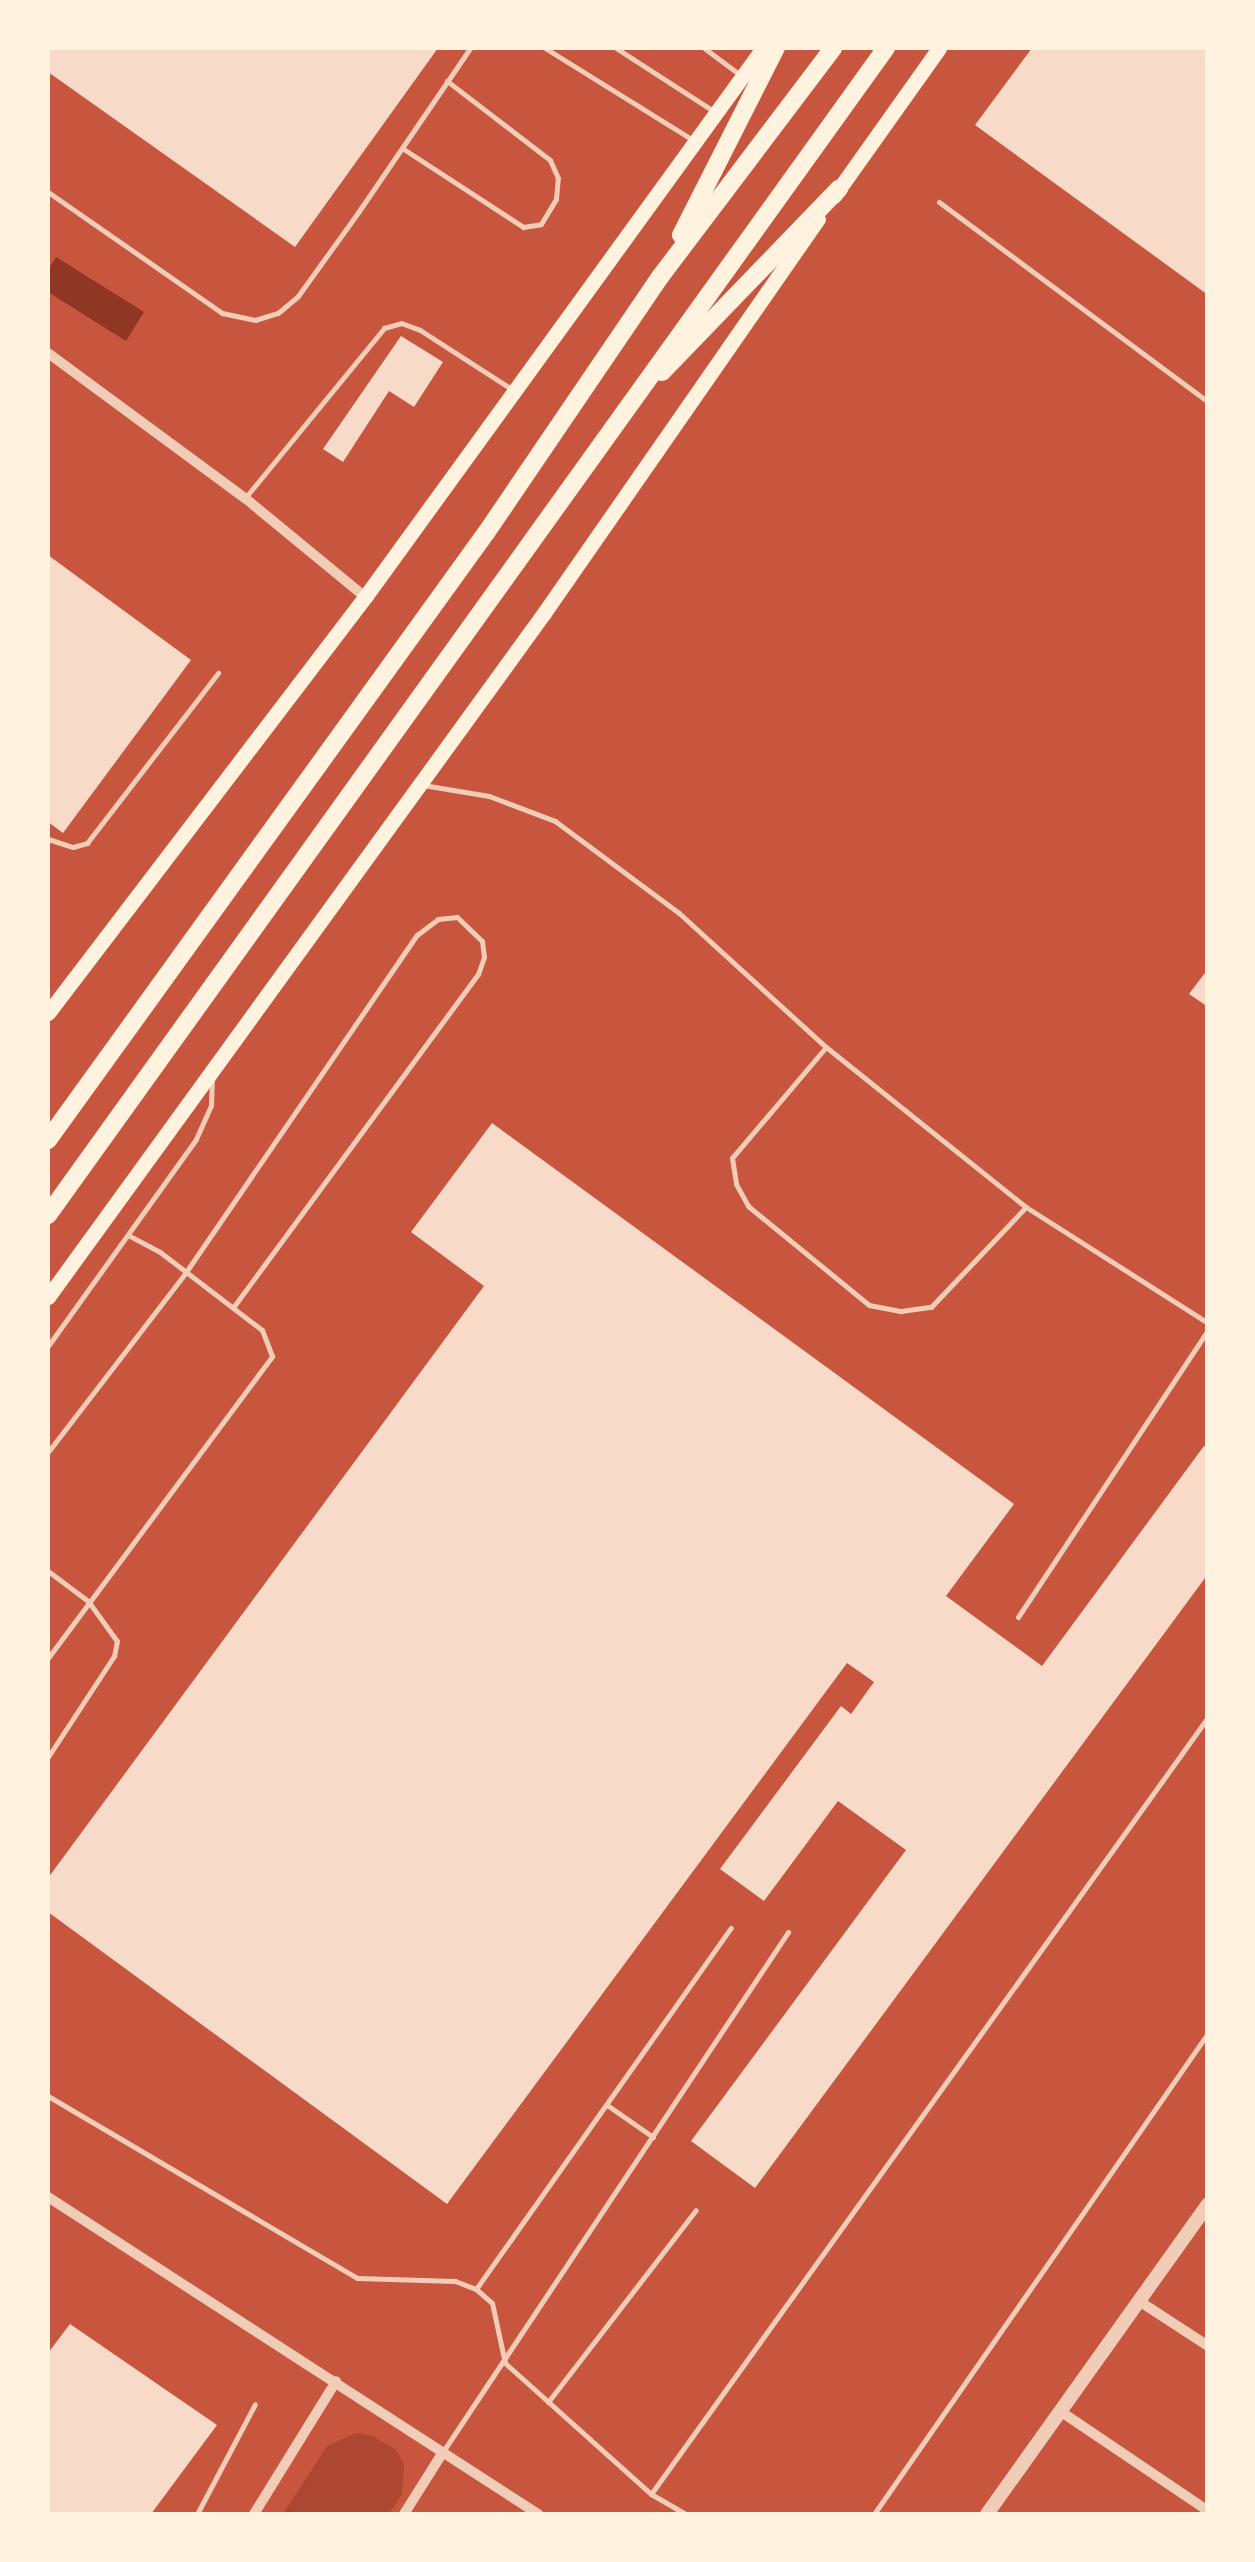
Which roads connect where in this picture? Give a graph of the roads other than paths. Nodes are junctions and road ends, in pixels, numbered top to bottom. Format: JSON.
{"nodes":[{"id":1,"x":470,"y":48,"type":"edge"},
{"id":2,"x":545,"y":48,"type":"edge"},
{"id":3,"x":616,"y":48,"type":"edge"},
{"id":4,"x":704,"y":48,"type":"edge"},
{"id":5,"x":763,"y":48,"type":"edge"},
{"id":6,"x":776,"y":48,"type":"edge"},
{"id":7,"x":833,"y":48,"type":"edge"},
{"id":8,"x":886,"y":48,"type":"edge"},
{"id":9,"x":939,"y":48,"type":"edge"},
{"id":10,"x":742,"y":76,"type":"junction"},
{"id":11,"x":447,"y":82,"type":"junction"},
{"id":12,"x":714,"y":112,"type":"junction"},
{"id":13,"x":692,"y":140,"type":"junction"},
{"id":14,"x":402,"y":148,"type":"junction"},
{"id":15,"x":839,"y":189,"type":"junction"},
{"id":16,"x":48,"y":192,"type":"edge"},
{"id":17,"x":938,"y":202,"type":"dead end"},
{"id":18,"x":660,"y":277,"type":"junction"},
{"id":19,"x":48,"y":353,"type":"edge"},
{"id":20,"x":516,"y":392,"type":"junction"},
{"id":21,"x":1208,"y":402,"type":"edge"},
{"id":22,"x":617,"y":419,"type":"junction"},
{"id":23,"x":245,"y":498,"type":"junction"},
{"id":24,"x":365,"y":598,"type":"junction"},
{"id":25,"x":218,"y":673,"type":"dead end"},
{"id":26,"x":420,"y":785,"type":"junction"},
{"id":27,"x":48,"y":839,"type":"edge"},
{"id":28,"x":48,"y":1013,"type":"edge"},
{"id":29,"x":826,"y":1047,"type":"junction"},
{"id":30,"x":213,"y":1073,"type":"junction"},
{"id":31,"x":48,"y":1140,"type":"edge"},
{"id":32,"x":1026,"y":1207,"type":"junction"},
{"id":33,"x":48,"y":1216,"type":"edge"},
{"id":34,"x":128,"y":1235,"type":"junction"},
{"id":35,"x":186,"y":1272,"type":"junction"},
{"id":36,"x":48,"y":1297,"type":"edge"},
{"id":37,"x":233,"y":1308,"type":"junction"},
{"id":38,"x":1208,"y":1326,"type":"edge"},
{"id":39,"x":48,"y":1346,"type":"edge"},
{"id":40,"x":48,"y":1452,"type":"edge"},
{"id":41,"x":48,"y":1572,"type":"edge"},
{"id":42,"x":88,"y":1601,"type":"junction"},
{"id":43,"x":1018,"y":1617,"type":"dead end"},
{"id":44,"x":48,"y":1658,"type":"edge"},
{"id":45,"x":1208,"y":1717,"type":"edge"},
{"id":46,"x":48,"y":1757,"type":"edge"},
{"id":47,"x":732,"y":1928,"type":"dead end"},
{"id":48,"x":788,"y":1932,"type":"dead end"},
{"id":49,"x":1208,"y":2034,"type":"edge"},
{"id":50,"x":48,"y":2096,"type":"edge"},
{"id":51,"x":607,"y":2104,"type":"junction"},
{"id":52,"x":652,"y":2137,"type":"junction"},
{"id":53,"x":48,"y":2197,"type":"edge"},
{"id":54,"x":1208,"y":2204,"type":"edge"},
{"id":55,"x":696,"y":2210,"type":"dead end"},
{"id":56,"x":476,"y":2289,"type":"junction"},
{"id":57,"x":1139,"y":2301,"type":"junction"},
{"id":58,"x":1208,"y":2346,"type":"edge"},
{"id":59,"x":505,"y":2363,"type":"junction"},
{"id":60,"x":336,"y":2381,"type":"junction"},
{"id":61,"x":548,"y":2402,"type":"junction"},
{"id":62,"x":254,"y":2404,"type":"dead end"},
{"id":63,"x":1060,"y":2412,"type":"junction"},
{"id":64,"x":443,"y":2452,"type":"junction"},
{"id":65,"x":651,"y":2494,"type":"junction"},
{"id":66,"x":1208,"y":2510,"type":"edge"},
{"id":67,"x":197,"y":2514,"type":"edge"},
{"id":68,"x":254,"y":2514,"type":"edge"},
{"id":69,"x":404,"y":2514,"type":"edge"},
{"id":70,"x":538,"y":2514,"type":"edge"},
{"id":71,"x":685,"y":2514,"type":"edge"},
{"id":72,"x":874,"y":2514,"type":"edge"},
{"id":73,"x":987,"y":2514,"type":"edge"}],
"edges":[{"from":1,"to":11,"type":"lane"},
{"from":2,"to":13,"type":"lane"},
{"from":3,"to":12,"type":"lane"},
{"from":4,"to":10,"type":"lane"},
{"from":5,"to":10,"type":"main road"},
{"from":6,"to":18,"type":"highway"},
{"from":7,"to":18,"type":"highway"},
{"from":8,"to":22,"type":"highway"},
{"from":9,"to":15,"type":"main road"},
{"from":10,"to":12,"type":"main road"},
{"from":11,"to":14,"type":"lane"},
{"from":11,"to":14,"type":"lane"},
{"from":12,"to":13,"type":"main road"},
{"from":13,"to":20,"type":"main road"},
{"from":14,"to":16,"type":"lane"},
{"from":15,"to":22,"type":"highway"},
{"from":15,"to":26,"type":"main road"},
{"from":17,"to":21,"type":"lane"},
{"from":18,"to":31,"type":"highway"},
{"from":19,"to":23,"type":"street"},
{"from":20,"to":23,"type":"lane"},
{"from":20,"to":24,"type":"main road"},
{"from":22,"to":33,"type":"highway"},
{"from":23,"to":24,"type":"street"},
{"from":24,"to":28,"type":"main road"},
{"from":25,"to":27,"type":"lane"},
{"from":26,"to":29,"type":"lane"},
{"from":26,"to":30,"type":"main road"},
{"from":29,"to":32,"type":"lane"},
{"from":29,"to":32,"type":"lane"},
{"from":30,"to":34,"type":"lane"},
{"from":30,"to":36,"type":"main road"},
{"from":32,"to":38,"type":"lane"},
{"from":34,"to":35,"type":"lane"},
{"from":34,"to":39,"type":"lane"},
{"from":35,"to":37,"type":"lane"},
{"from":35,"to":37,"type":"lane"},
{"from":35,"to":40,"type":"lane"},
{"from":37,"to":42,"type":"lane"},
{"from":38,"to":43,"type":"lane"},
{"from":41,"to":42,"type":"lane"},
{"from":42,"to":44,"type":"lane"},
{"from":42,"to":46,"type":"lane"},
{"from":45,"to":65,"type":"lane"},
{"from":47,"to":51,"type":"lane"},
{"from":48,"to":52,"type":"lane"},
{"from":49,"to":72,"type":"lane"},
{"from":50,"to":56,"type":"lane"},
{"from":51,"to":52,"type":"lane"},
{"from":51,"to":56,"type":"lane"},
{"from":52,"to":59,"type":"lane"},
{"from":53,"to":60,"type":"street"},
{"from":54,"to":57,"type":"street"},
{"from":55,"to":61,"type":"lane"},
{"from":56,"to":59,"type":"lane"},
{"from":57,"to":58,"type":"street"},
{"from":57,"to":63,"type":"street"},
{"from":59,"to":61,"type":"lane"},
{"from":59,"to":64,"type":"lane"},
{"from":60,"to":64,"type":"street"},
{"from":60,"to":68,"type":"street"},
{"from":61,"to":65,"type":"lane"},
{"from":62,"to":67,"type":"lane"},
{"from":63,"to":66,"type":"street"},
{"from":63,"to":73,"type":"street"},
{"from":64,"to":69,"type":"street"},
{"from":64,"to":70,"type":"street"},
{"from":65,"to":71,"type":"lane"}]}
